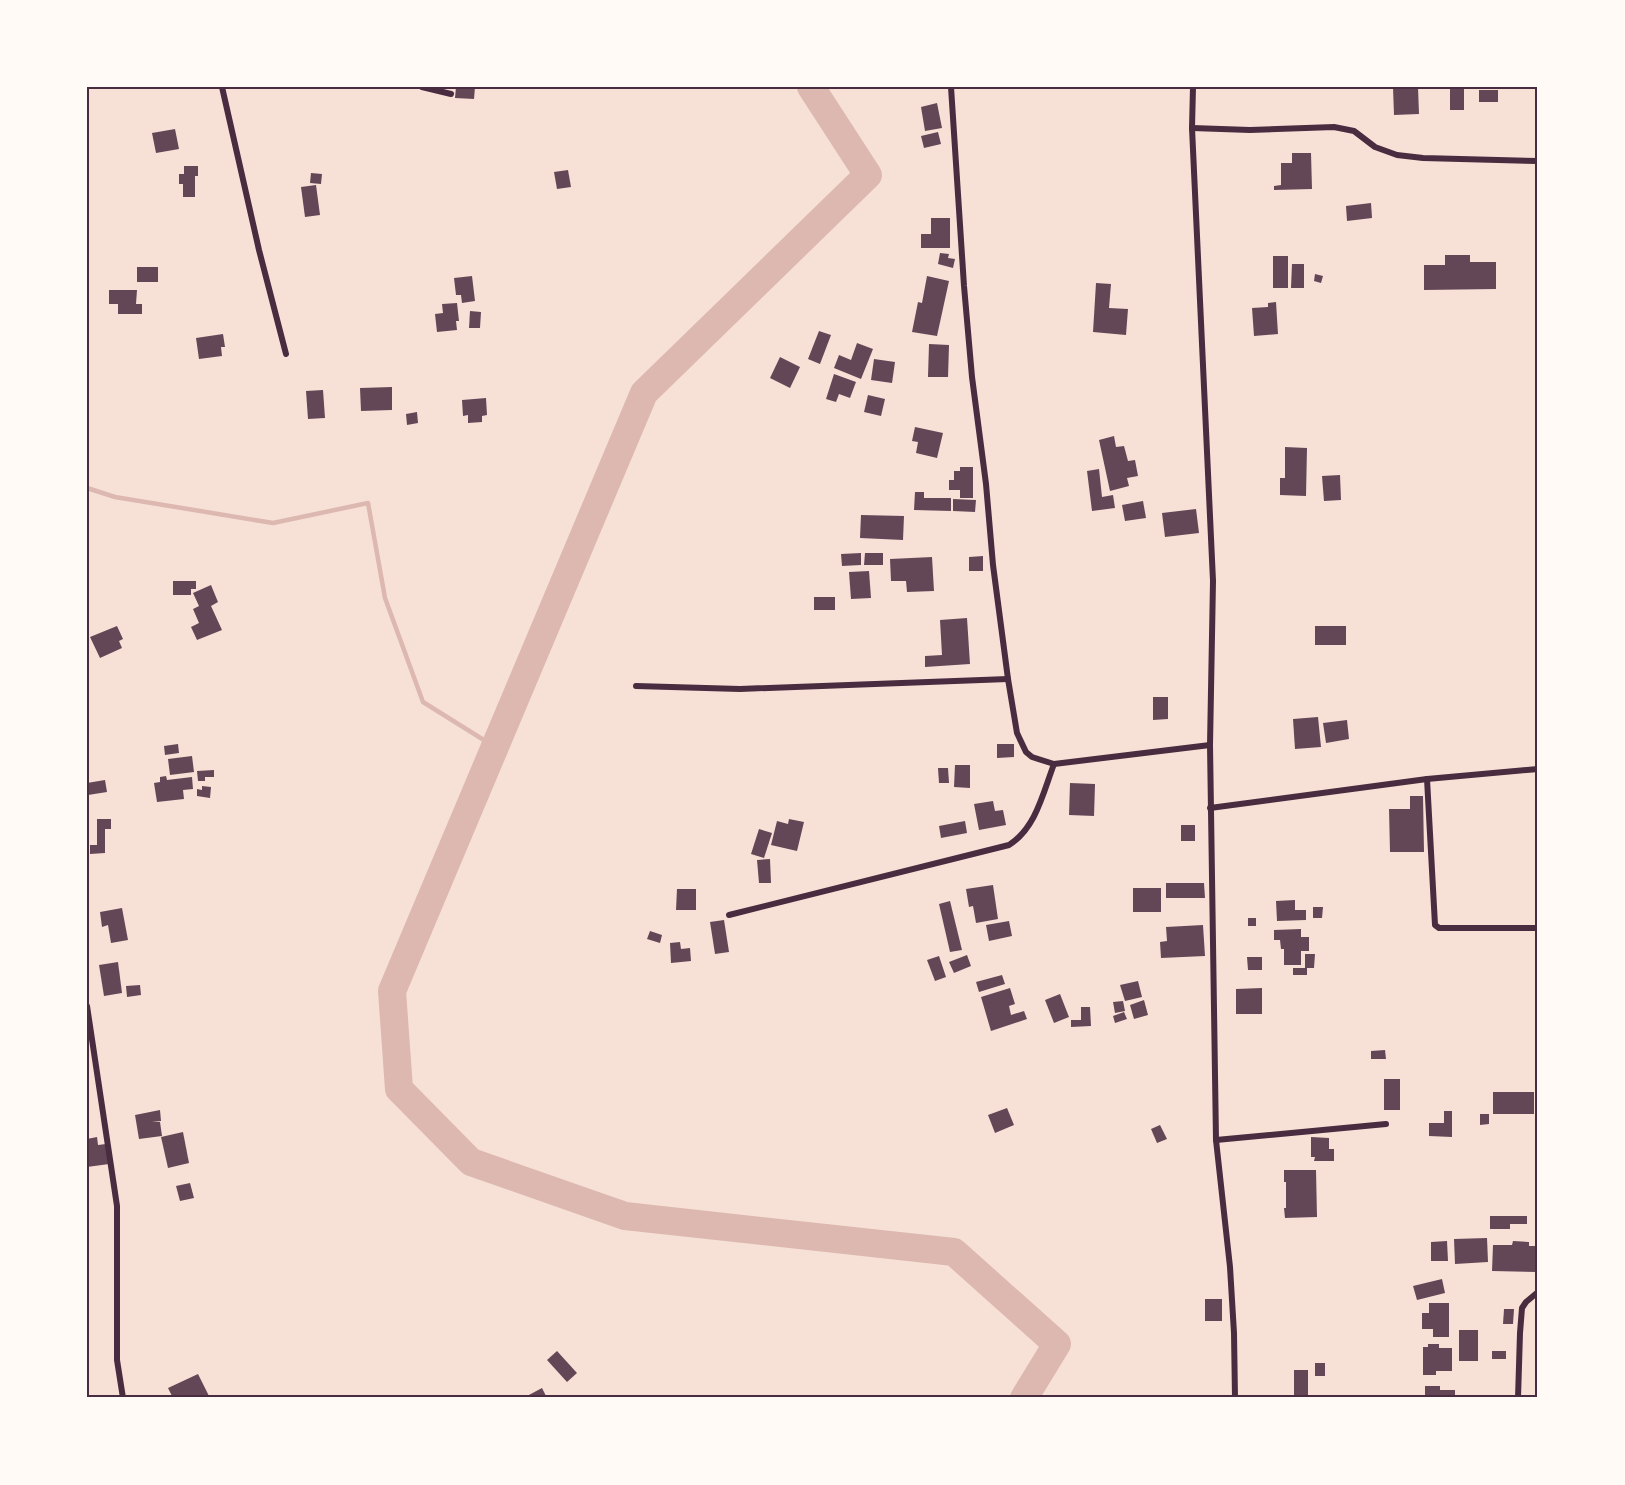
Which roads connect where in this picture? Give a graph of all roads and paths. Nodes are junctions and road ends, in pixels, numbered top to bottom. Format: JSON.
{"nodes":[{"id":1,"x":222,"y":87,"type":"edge"},
{"id":2,"x":422,"y":87,"type":"edge"},
{"id":3,"x":951,"y":87,"type":"edge"},
{"id":4,"x":1193,"y":87,"type":"edge"},
{"id":5,"x":451,"y":94,"type":"dead end"},
{"id":6,"x":1192,"y":128,"type":"junction"},
{"id":7,"x":1538,"y":160,"type":"edge"},
{"id":8,"x":286,"y":354,"type":"dead end"},
{"id":9,"x":1008,"y":679,"type":"junction"},
{"id":10,"x":636,"y":686,"type":"dead end"},
{"id":11,"x":1210,"y":745,"type":"junction"},
{"id":12,"x":1054,"y":764,"type":"junction"},
{"id":13,"x":1538,"y":769,"type":"edge"},
{"id":14,"x":1427,"y":779,"type":"junction"},
{"id":15,"x":1210,"y":808,"type":"junction"},
{"id":16,"x":729,"y":915,"type":"dead end"},
{"id":17,"x":1538,"y":928,"type":"edge"},
{"id":18,"x":87,"y":1006,"type":"edge"},
{"id":19,"x":1386,"y":1124,"type":"dead end"},
{"id":20,"x":1216,"y":1140,"type":"junction"},
{"id":21,"x":1538,"y":1292,"type":"edge"},
{"id":22,"x":123,"y":1398,"type":"edge"},
{"id":23,"x":1235,"y":1398,"type":"edge"},
{"id":24,"x":1518,"y":1398,"type":"edge"}],
"edges":[{"from":1,"to":8,"type":"street"},
{"from":2,"to":5,"type":"street"},
{"from":3,"to":9,"type":"street"},
{"from":4,"to":6,"type":"street"},
{"from":6,"to":7,"type":"street"},
{"from":6,"to":11,"type":"street"},
{"from":9,"to":10,"type":"street"},
{"from":9,"to":12,"type":"street"},
{"from":11,"to":12,"type":"street"},
{"from":11,"to":15,"type":"street"},
{"from":12,"to":16,"type":"street"},
{"from":13,"to":14,"type":"street"},
{"from":14,"to":15,"type":"street"},
{"from":14,"to":17,"type":"street"},
{"from":15,"to":20,"type":"street"},
{"from":18,"to":22,"type":"street"},
{"from":19,"to":20,"type":"street"},
{"from":20,"to":23,"type":"street"},
{"from":21,"to":24,"type":"street"}]}
